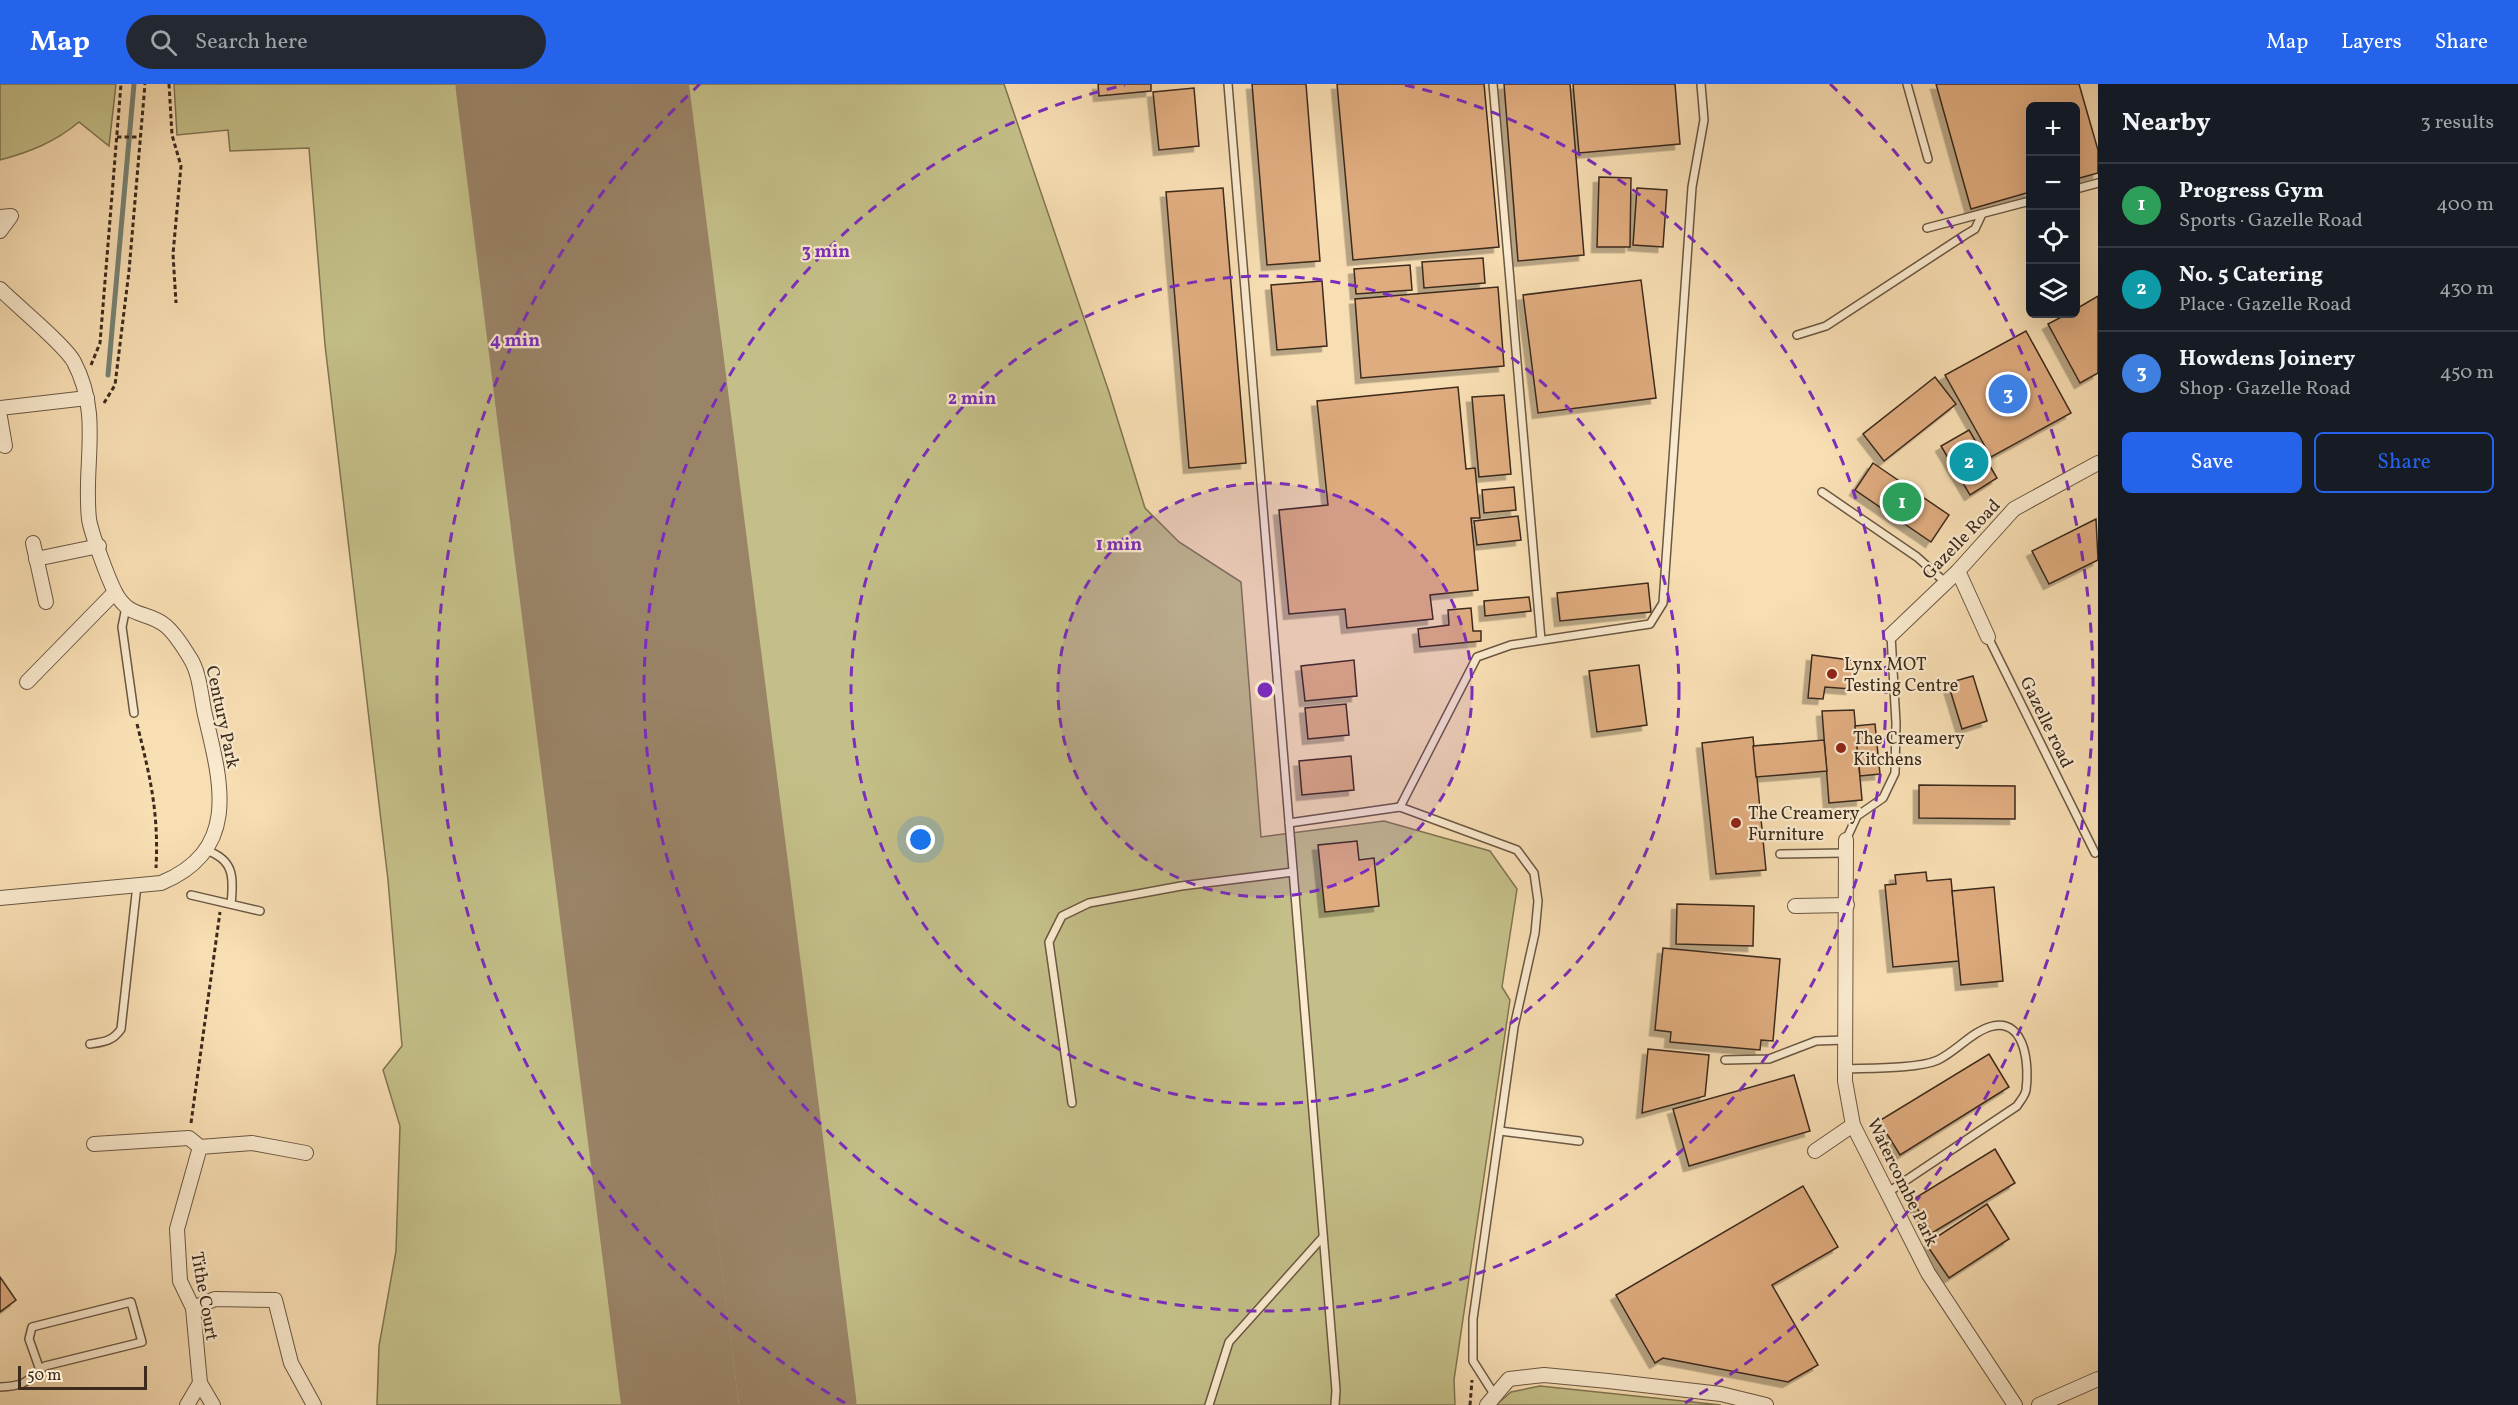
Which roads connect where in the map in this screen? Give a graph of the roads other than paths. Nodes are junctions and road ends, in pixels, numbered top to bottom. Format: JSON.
{"nodes":[{"id":1,"x":1228,"y":84,"type":"edge"},
{"id":2,"x":1493,"y":84,"type":"edge"},
{"id":3,"x":1701,"y":84,"type":"edge"},
{"id":4,"x":1907,"y":84,"type":"edge"},
{"id":5,"x":1928,"y":159,"type":"dead end"},
{"id":6,"x":2098,"y":183,"type":"edge"},
{"id":7,"x":2080,"y":188,"type":"edge"},
{"id":8,"x":2026,"y":202,"type":"edge"},
{"id":9,"x":1982,"y":214,"type":"junction"},
{"id":10,"x":0,"y":217,"type":"edge"},
{"id":11,"x":1927,"y":228,"type":"dead end"},
{"id":12,"x":0,"y":231,"type":"edge"},
{"id":13,"x":0,"y":289,"type":"edge"},
{"id":14,"x":1797,"y":335,"type":"dead end"},
{"id":15,"x":87,"y":398,"type":"junction"},
{"id":16,"x":0,"y":408,"type":"edge"},
{"id":17,"x":0,"y":417,"type":"edge"},
{"id":18,"x":5,"y":446,"type":"dead end"},
{"id":19,"x":2098,"y":464,"type":"edge"},
{"id":20,"x":1822,"y":492,"type":"dead end"},
{"id":21,"x":33,"y":543,"type":"dead end"},
{"id":22,"x":99,"y":546,"type":"junction"},
{"id":23,"x":36,"y":559,"type":"junction"},
{"id":24,"x":1958,"y":571,"type":"junction"},
{"id":25,"x":1946,"y":583,"type":"junction"},
{"id":26,"x":115,"y":592,"type":"junction"},
{"id":27,"x":46,"y":602,"type":"dead end"},
{"id":28,"x":126,"y":607,"type":"junction"},
{"id":29,"x":1891,"y":635,"type":"joint"},
{"id":30,"x":1988,"y":637,"type":"joint"},
{"id":31,"x":1541,"y":640,"type":"junction"},
{"id":32,"x":27,"y":682,"type":"dead end"},
{"id":33,"x":134,"y":713,"type":"road end"},
{"id":34,"x":1400,"y":807,"type":"junction"},
{"id":35,"x":1289,"y":823,"type":"junction"},
{"id":36,"x":1846,"y":846,"type":"junction"},
{"id":37,"x":205,"y":850,"type":"junction"},
{"id":38,"x":2095,"y":853,"type":"dead end"},
{"id":39,"x":1780,"y":854,"type":"dead end"},
{"id":40,"x":1293,"y":872,"type":"junction"},
{"id":41,"x":137,"y":885,"type":"junction"},
{"id":42,"x":191,"y":895,"type":"dead end"},
{"id":43,"x":0,"y":898,"type":"edge"},
{"id":44,"x":231,"y":904,"type":"junction"},
{"id":45,"x":1847,"y":905,"type":"junction"},
{"id":46,"x":1795,"y":906,"type":"dead end"},
{"id":47,"x":260,"y":911,"type":"dead end"},
{"id":48,"x":1845,"y":1040,"type":"junction"},
{"id":49,"x":90,"y":1044,"type":"dead end"},
{"id":50,"x":1725,"y":1060,"type":"dead end"},
{"id":51,"x":1845,"y":1069,"type":"junction"},
{"id":52,"x":1072,"y":1103,"type":"dead end"},
{"id":53,"x":1853,"y":1125,"type":"junction"},
{"id":54,"x":1500,"y":1131,"type":"junction"},
{"id":55,"x":1580,"y":1141,"type":"dead end"},
{"id":56,"x":195,"y":1142,"type":"junction"},
{"id":57,"x":94,"y":1144,"type":"dead end"},
{"id":58,"x":1815,"y":1151,"type":"dead end"},
{"id":59,"x":306,"y":1153,"type":"dead end"},
{"id":60,"x":1887,"y":1193,"type":"junction"},
{"id":61,"x":1323,"y":1237,"type":"junction"},
{"id":62,"x":193,"y":1308,"type":"junction"},
{"id":63,"x":40,"y":1370,"type":"junction"},
{"id":64,"x":2098,"y":1379,"type":"edge"},
{"id":65,"x":200,"y":1383,"type":"junction"},
{"id":66,"x":0,"y":1387,"type":"edge"},
{"id":67,"x":1491,"y":1399,"type":"edge"},
{"id":68,"x":188,"y":1405,"type":"edge"},
{"id":69,"x":213,"y":1405,"type":"edge"},
{"id":70,"x":314,"y":1405,"type":"edge"},
{"id":71,"x":1209,"y":1405,"type":"edge"},
{"id":72,"x":1335,"y":1405,"type":"edge"},
{"id":73,"x":1766,"y":1405,"type":"edge"},
{"id":74,"x":2015,"y":1405,"type":"edge"},
{"id":75,"x":2040,"y":1405,"type":"edge"}],
"edges":[{"from":1,"to":35,"type":"lane"},
{"from":2,"to":31,"type":"lane"},
{"from":3,"to":31,"type":"lane"},
{"from":4,"to":5,"type":"lane"},
{"from":6,"to":7,"type":"lane"},
{"from":8,"to":9,"type":"lane"},
{"from":9,"to":11,"type":"lane"},
{"from":9,"to":14,"type":"lane"},
{"from":10,"to":12,"type":"street"},
{"from":13,"to":15,"type":"street","name":"Century Park"},
{"from":15,"to":16,"type":"street"},
{"from":15,"to":22,"type":"street","name":"Century Park"},
{"from":17,"to":18,"type":"street"},
{"from":19,"to":24,"type":"street","name":"Gazelle Road"},
{"from":20,"to":25,"type":"lane"},
{"from":21,"to":23,"type":"street"},
{"from":22,"to":23,"type":"street"},
{"from":22,"to":26,"type":"street","name":"Century Park"},
{"from":23,"to":27,"type":"street"},
{"from":24,"to":25,"type":"street","name":"Gazelle Road"},
{"from":24,"to":30,"type":"street"},
{"from":25,"to":29,"type":"street","name":"Gazelle Road"},
{"from":26,"to":28,"type":"street","name":"Century Park"},
{"from":26,"to":32,"type":"street"},
{"from":28,"to":33,"type":"lane"},
{"from":28,"to":37,"type":"street","name":"Century Park"},
{"from":29,"to":36,"type":"lane"},
{"from":30,"to":38,"type":"lane","name":"Gazelle road"},
{"from":31,"to":34,"type":"lane"},
{"from":34,"to":35,"type":"lane"},
{"from":34,"to":54,"type":"lane"},
{"from":35,"to":40,"type":"lane"},
{"from":36,"to":39,"type":"lane"},
{"from":36,"to":45,"type":"street","name":"Watercombe Park"},
{"from":37,"to":41,"type":"street"},
{"from":37,"to":44,"type":"lane"},
{"from":40,"to":52,"type":"lane"},
{"from":40,"to":61,"type":"lane"},
{"from":41,"to":43,"type":"street"},
{"from":41,"to":49,"type":"lane"},
{"from":42,"to":44,"type":"lane"},
{"from":44,"to":47,"type":"lane"},
{"from":45,"to":46,"type":"street"},
{"from":45,"to":48,"type":"street","name":"Watercombe Park"},
{"from":48,"to":50,"type":"lane"},
{"from":48,"to":51,"type":"street","name":"Watercombe Park"},
{"from":51,"to":53,"type":"street","name":"Watercombe Park"},
{"from":51,"to":60,"type":"lane"},
{"from":53,"to":58,"type":"street"},
{"from":53,"to":60,"type":"street","name":"Watercombe Park"},
{"from":54,"to":55,"type":"lane"},
{"from":54,"to":67,"type":"lane"},
{"from":56,"to":57,"type":"street"},
{"from":56,"to":59,"type":"street"},
{"from":56,"to":62,"type":"street","name":"Tithe Court"},
{"from":60,"to":74,"type":"street","name":"Watercombe Park"},
{"from":61,"to":71,"type":"lane"},
{"from":61,"to":72,"type":"lane"},
{"from":62,"to":65,"type":"street","name":"Tithe Court"},
{"from":62,"to":70,"type":"street"},
{"from":63,"to":63,"type":"lane"},
{"from":63,"to":66,"type":"lane"},
{"from":64,"to":75,"type":"street"},
{"from":65,"to":68,"type":"street"},
{"from":65,"to":69,"type":"street","name":"Tithe Court"},
{"from":67,"to":73,"type":"street"}]}
